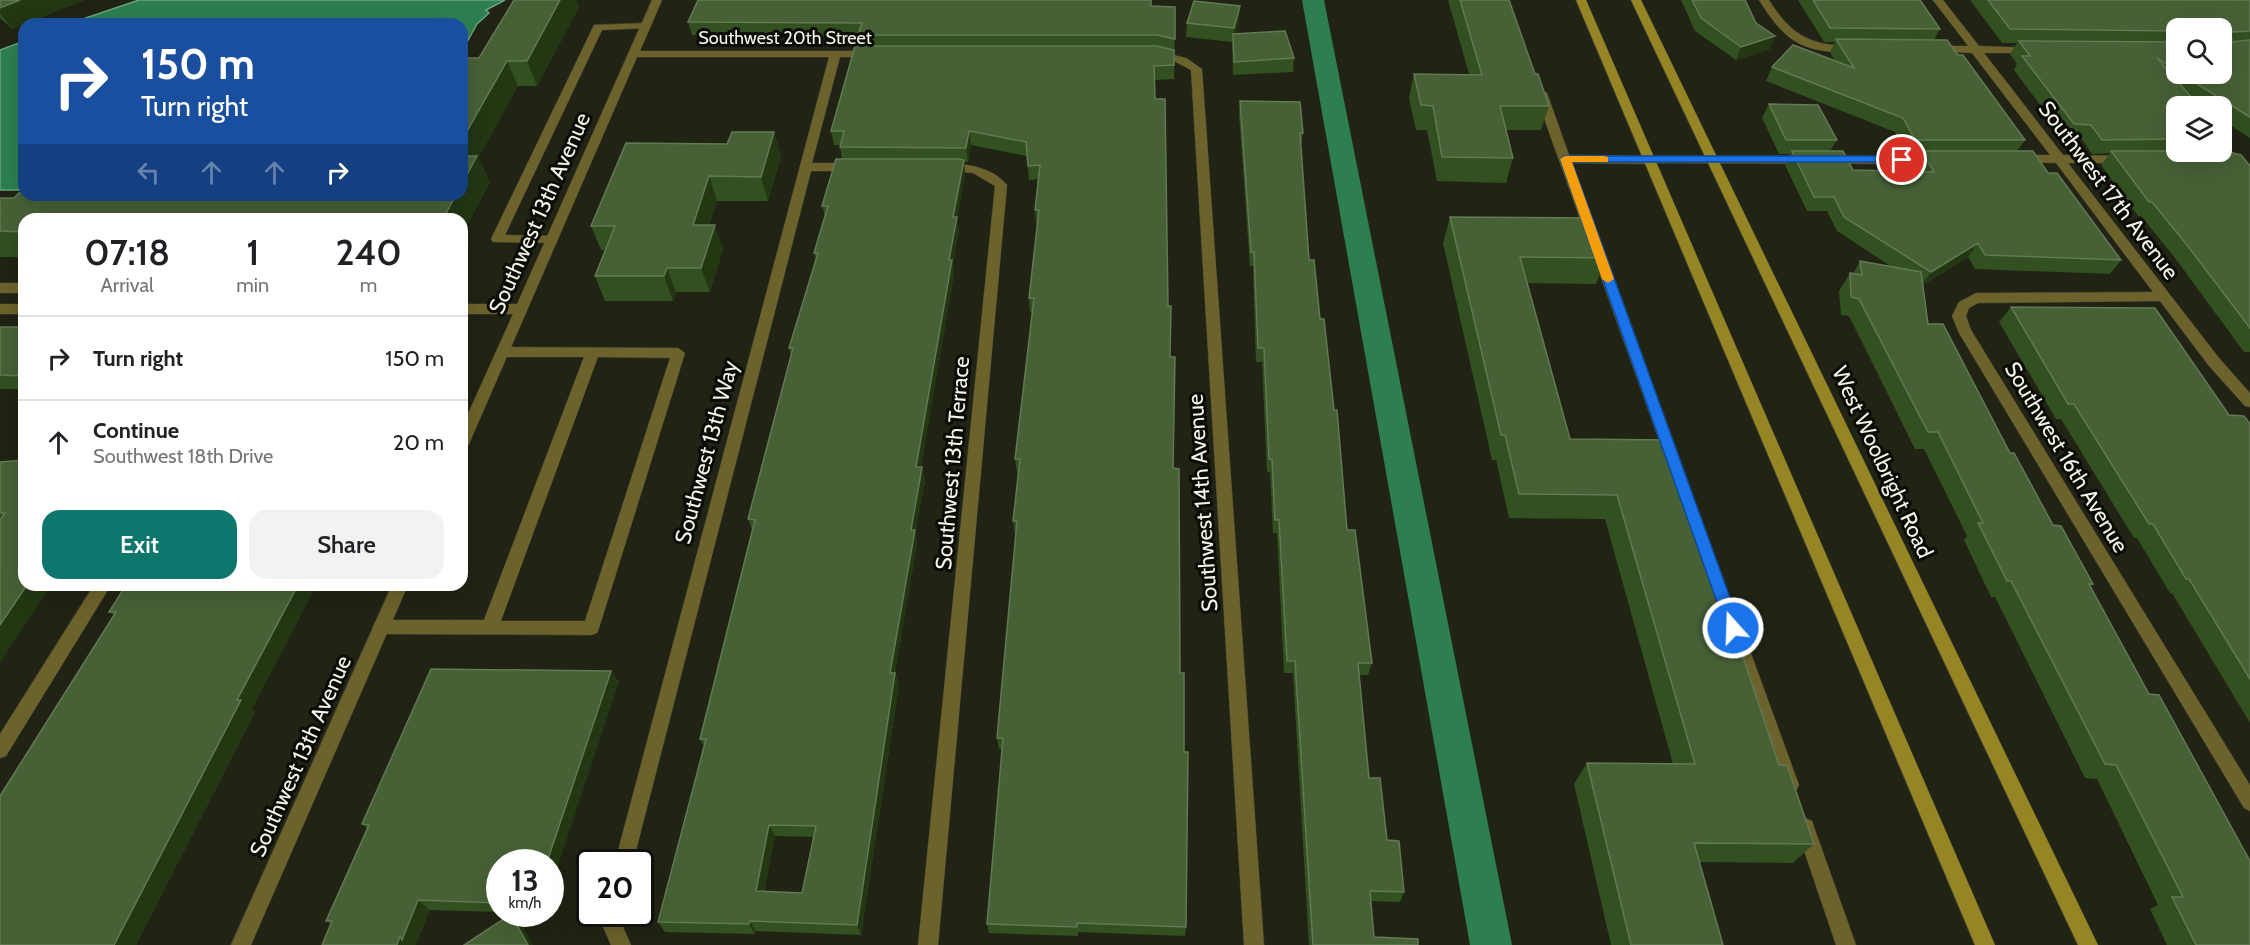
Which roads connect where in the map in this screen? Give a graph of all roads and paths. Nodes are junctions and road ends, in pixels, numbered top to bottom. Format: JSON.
{"nodes":[{"id":1,"x":657,"y":0,"type":"edge"},
{"id":2,"x":1581,"y":0,"type":"edge"},
{"id":3,"x":1636,"y":0,"type":"edge"},
{"id":4,"x":1764,"y":0,"type":"edge"},
{"id":5,"x":1938,"y":0,"type":"edge"},
{"id":6,"x":646,"y":26,"type":"junction"},
{"id":7,"x":1870,"y":49,"type":"edge"},
{"id":8,"x":1917,"y":49,"type":"edge"},
{"id":9,"x":1976,"y":50,"type":"junction"},
{"id":10,"x":2046,"y":50,"type":"edge"},
{"id":11,"x":634,"y":54,"type":"junction"},
{"id":12,"x":835,"y":54,"type":"junction"},
{"id":13,"x":883,"y":54,"type":"edge"},
{"id":14,"x":1145,"y":54,"type":"edge"},
{"id":15,"x":1534,"y":74,"type":"edge"},
{"id":16,"x":1565,"y":159,"type":"junction"},
{"id":17,"x":2013,"y":159,"type":"edge"},
{"id":18,"x":2059,"y":159,"type":"junction"},
{"id":19,"x":2143,"y":159,"type":"edge"},
{"id":20,"x":1650,"y":160,"type":"junction"},
{"id":21,"x":1712,"y":160,"type":"junction"},
{"id":22,"x":1954,"y":160,"type":"edge"},
{"id":23,"x":806,"y":167,"type":"junction"},
{"id":24,"x":865,"y":167,"type":"edge"},
{"id":25,"x":925,"y":167,"type":"edge"},
{"id":26,"x":552,"y":240,"type":"junction"},
{"id":27,"x":0,"y":288,"type":"edge"},
{"id":28,"x":18,"y":288,"type":"edge"},
{"id":29,"x":2163,"y":296,"type":"junction"},
{"id":30,"x":0,"y":309,"type":"edge"},
{"id":31,"x":18,"y":309,"type":"edge"},
{"id":32,"x":468,"y":309,"type":"edge"},
{"id":33,"x":521,"y":309,"type":"junction"},
{"id":34,"x":503,"y":352,"type":"junction"},
{"id":35,"x":593,"y":353,"type":"junction"},
{"id":36,"x":2250,"y":402,"type":"edge"},
{"id":37,"x":468,"y":431,"type":"edge"},
{"id":38,"x":1677,"y":472,"type":"edge"},
{"id":39,"x":99,"y":591,"type":"edge"},
{"id":40,"x":397,"y":591,"type":"edge"},
{"id":41,"x":1721,"y":595,"type":"edge"},
{"id":42,"x":381,"y":627,"type":"junction"},
{"id":43,"x":490,"y":627,"type":"junction"},
{"id":44,"x":0,"y":750,"type":"edge"},
{"id":45,"x":1794,"y":796,"type":"edge"},
{"id":46,"x":2250,"y":802,"type":"edge"},
{"id":47,"x":1802,"y":818,"type":"edge"},
{"id":48,"x":627,"y":849,"type":"edge"},
{"id":49,"x":241,"y":945,"type":"edge"},
{"id":50,"x":928,"y":945,"type":"edge"},
{"id":51,"x":1254,"y":945,"type":"edge"},
{"id":52,"x":1846,"y":945,"type":"edge"},
{"id":53,"x":1985,"y":945,"type":"edge"},
{"id":54,"x":2088,"y":945,"type":"edge"}],
"edges":[{"from":1,"to":6,"type":"street","name":"Southwest 13th Avenue"},
{"from":2,"to":20,"type":"main road"},
{"from":3,"to":21,"type":"main road","name":"West Woolbright Road"},
{"from":4,"to":7,"type":"street"},
{"from":5,"to":9,"type":"street","name":"Southwest 17th Avenue"},
{"from":6,"to":11,"type":"street","name":"Southwest 13th Avenue"},
{"from":6,"to":26,"type":"street"},
{"from":8,"to":9,"type":"street"},
{"from":9,"to":10,"type":"street"},
{"from":9,"to":18,"type":"street","name":"Southwest 17th Avenue"},
{"from":11,"to":12,"type":"street","name":"Southwest 20th Street"},
{"from":11,"to":26,"type":"street","name":"Southwest 13th Avenue"},
{"from":12,"to":13,"type":"street","name":"Southwest 20th Street"},
{"from":12,"to":23,"type":"street","name":"Southwest 13th Way"},
{"from":14,"to":51,"type":"street","name":"Southwest 14th Avenue"},
{"from":15,"to":16,"type":"street"},
{"from":16,"to":20,"type":"street"},
{"from":16,"to":38,"type":"street"},
{"from":17,"to":18,"type":"street"},
{"from":18,"to":19,"type":"street"},
{"from":18,"to":29,"type":"street","name":"Southwest 17th Avenue"},
{"from":20,"to":21,"type":"street"},
{"from":20,"to":53,"type":"main road"},
{"from":21,"to":22,"type":"street"},
{"from":21,"to":54,"type":"main road","name":"West Woolbright Road"},
{"from":23,"to":24,"type":"street"},
{"from":23,"to":48,"type":"street","name":"Southwest 13th Way"},
{"from":25,"to":50,"type":"street","name":"Southwest 13th Terrace"},
{"from":26,"to":33,"type":"street","name":"Southwest 13th Avenue"},
{"from":27,"to":28,"type":"street"},
{"from":29,"to":36,"type":"street","name":"Southwest 17th Avenue"},
{"from":29,"to":46,"type":"street","name":"Southwest 16th Avenue"},
{"from":30,"to":31,"type":"street"},
{"from":32,"to":33,"type":"street"},
{"from":33,"to":34,"type":"street","name":"Southwest 13th Avenue"},
{"from":34,"to":35,"type":"street"},
{"from":34,"to":37,"type":"street","name":"Southwest 13th Avenue"},
{"from":35,"to":43,"type":"street"},
{"from":35,"to":43,"type":"street"},
{"from":39,"to":44,"type":"street"},
{"from":40,"to":42,"type":"street","name":"Southwest 13th Avenue"},
{"from":41,"to":45,"type":"street"},
{"from":42,"to":43,"type":"street"},
{"from":42,"to":49,"type":"street","name":"Southwest 13th Avenue"},
{"from":47,"to":52,"type":"street"}]}
